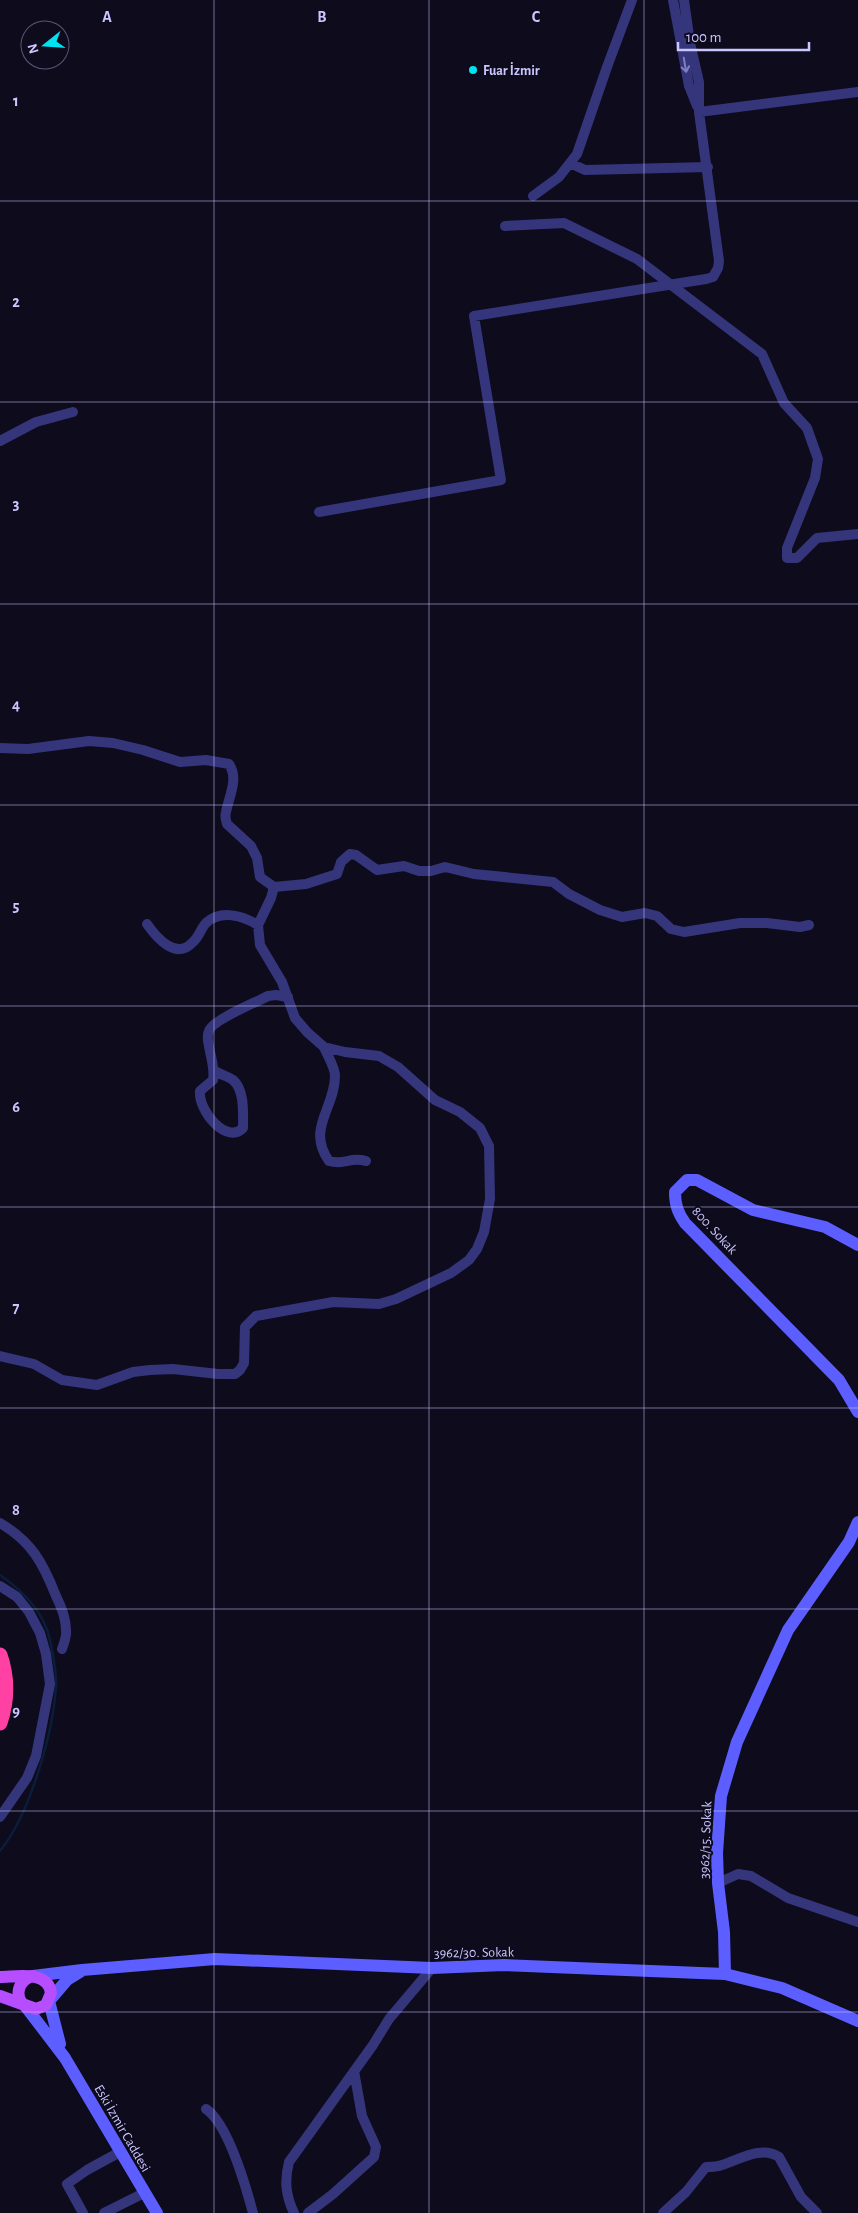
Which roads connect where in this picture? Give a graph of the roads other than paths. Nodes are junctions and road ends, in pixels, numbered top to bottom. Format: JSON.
{"nodes":[{"id":1,"x":632,"y":0,"type":"edge"},
{"id":2,"x":674,"y":0,"type":"edge"},
{"id":3,"x":684,"y":0,"type":"edge"},
{"id":4,"x":858,"y":92,"type":"edge"},
{"id":5,"x":699,"y":112,"type":"junction"},
{"id":6,"x":570,"y":163,"type":"junction"},
{"id":7,"x":708,"y":167,"type":"junction"},
{"id":8,"x":533,"y":196,"type":"dead end"},
{"id":9,"x":505,"y":226,"type":"dead end"},
{"id":10,"x":73,"y":412,"type":"dead end"},
{"id":11,"x":0,"y":440,"type":"edge"},
{"id":12,"x":318,"y":512,"type":"dead end"},
{"id":13,"x":858,"y":534,"type":"edge"},
{"id":14,"x":0,"y":748,"type":"edge"},
{"id":15,"x":274,"y":887,"type":"junction"},
{"id":16,"x":146,"y":924,"type":"dead end"},
{"id":17,"x":258,"y":925,"type":"junction"},
{"id":18,"x":809,"y":925,"type":"dead end"},
{"id":19,"x":288,"y":997,"type":"junction"},
{"id":20,"x":324,"y":1047,"type":"junction"},
{"id":21,"x":215,"y":1071,"type":"junction"},
{"id":22,"x":366,"y":1161,"type":"dead end"},
{"id":23,"x":858,"y":1245,"type":"edge"},
{"id":24,"x":0,"y":1356,"type":"edge"},
{"id":25,"x":858,"y":1412,"type":"edge"},
{"id":26,"x":858,"y":1522,"type":"edge"},
{"id":27,"x":0,"y":1524,"type":"edge"},
{"id":28,"x":0,"y":1586,"type":"edge"},
{"id":29,"x":62,"y":1649,"type":"dead end"},
{"id":30,"x":0,"y":1655,"type":"edge"},
{"id":31,"x":0,"y":1723,"type":"edge"},
{"id":32,"x":0,"y":1817,"type":"edge"},
{"id":33,"x":718,"y":1883,"type":"junction"},
{"id":34,"x":858,"y":1922,"type":"edge"},
{"id":35,"x":432,"y":1968,"type":"junction"},
{"id":36,"x":82,"y":1970,"type":"junction"},
{"id":37,"x":725,"y":1974,"type":"junction"},
{"id":38,"x":33,"y":1976,"type":"junction"},
{"id":39,"x":0,"y":1977,"type":"edge"},
{"id":40,"x":0,"y":1996,"type":"edge"},
{"id":41,"x":49,"y":2001,"type":"junction"},
{"id":42,"x":26,"y":2007,"type":"junction"},
{"id":43,"x":858,"y":2021,"type":"edge"},
{"id":44,"x":65,"y":2058,"type":"junction"},
{"id":45,"x":354,"y":2072,"type":"junction"},
{"id":46,"x":206,"y":2109,"type":"dead end"},
{"id":47,"x":120,"y":2152,"type":"junction"},
{"id":48,"x":144,"y":2193,"type":"junction"},
{"id":49,"x":83,"y":2213,"type":"edge"},
{"id":50,"x":104,"y":2213,"type":"edge"},
{"id":51,"x":157,"y":2213,"type":"edge"},
{"id":52,"x":253,"y":2213,"type":"edge"},
{"id":53,"x":294,"y":2213,"type":"edge"},
{"id":54,"x":308,"y":2213,"type":"edge"},
{"id":55,"x":663,"y":2213,"type":"edge"},
{"id":56,"x":817,"y":2213,"type":"edge"}],
"edges":[{"from":1,"to":6,"type":"street"},
{"from":2,"to":5,"type":"street","one_way":true},
{"from":3,"to":5,"type":"street"},
{"from":4,"to":5,"type":"street"},
{"from":5,"to":7,"type":"street"},
{"from":6,"to":7,"type":"street"},
{"from":6,"to":8,"type":"street"},
{"from":7,"to":12,"type":"street","bridge":true},
{"from":9,"to":13,"type":"street"},
{"from":10,"to":11,"type":"street"},
{"from":14,"to":15,"type":"street"},
{"from":15,"to":17,"type":"street"},
{"from":15,"to":18,"type":"street"},
{"from":16,"to":17,"type":"street"},
{"from":17,"to":19,"type":"street"},
{"from":19,"to":20,"type":"street"},
{"from":19,"to":21,"type":"street"},
{"from":20,"to":22,"type":"street"},
{"from":20,"to":24,"type":"street"},
{"from":21,"to":21,"type":"street"},
{"from":23,"to":25,"type":"main road","name":"800. Sokak"},
{"from":26,"to":33,"type":"main road","name":"3962/15. Sokak"},
{"from":27,"to":29,"type":"street"},
{"from":28,"to":32,"type":"street"},
{"from":30,"to":31,"type":"highway"},
{"from":33,"to":34,"type":"street"},
{"from":33,"to":37,"type":"main road","name":"3962/15. Sokak"},
{"from":35,"to":36,"type":"main road","name":"3962/30. Sokak"},
{"from":35,"to":37,"type":"main road","name":"3962/30. Sokak"},
{"from":35,"to":45,"type":"street"},
{"from":36,"to":38,"type":"main road","name":"3962/30. Sokak"},
{"from":36,"to":41,"type":"main road"},
{"from":37,"to":43,"type":"main road","name":"3962/30. Sokak"},
{"from":38,"to":39,"type":"main road"},
{"from":38,"to":41,"type":"main road"},
{"from":38,"to":42,"type":"main road"},
{"from":40,"to":42,"type":"main road"},
{"from":41,"to":42,"type":"main road"},
{"from":41,"to":44,"type":"main road","name":"Eski İzmir Caddesi"},
{"from":42,"to":44,"type":"main road","name":"Eski İzmir Caddesi"},
{"from":44,"to":47,"type":"main road","name":"Eski İzmir Caddesi"},
{"from":45,"to":53,"type":"street"},
{"from":45,"to":54,"type":"street"},
{"from":46,"to":52,"type":"street"},
{"from":47,"to":48,"type":"main road","name":"Eski İzmir Caddesi"},
{"from":47,"to":49,"type":"street"},
{"from":48,"to":50,"type":"street"},
{"from":48,"to":51,"type":"main road","name":"Eski İzmir Caddesi"},
{"from":55,"to":56,"type":"street"}]}
